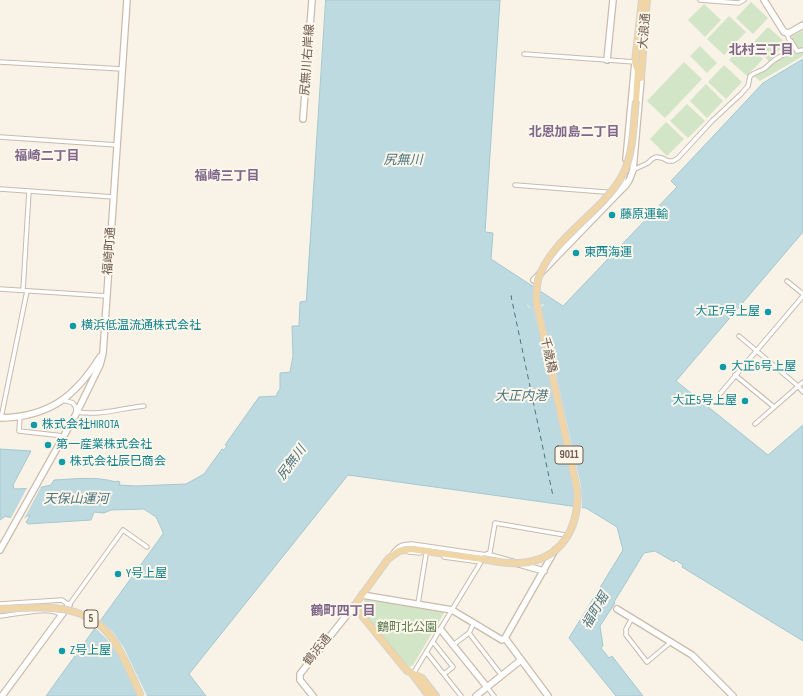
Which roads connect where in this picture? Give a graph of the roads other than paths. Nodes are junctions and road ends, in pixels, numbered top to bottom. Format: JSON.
{"nodes":[{"id":1,"x":127,"y":0,"type":"edge"},
{"id":2,"x":312,"y":0,"type":"edge"},
{"id":3,"x":614,"y":0,"type":"edge"},
{"id":4,"x":642,"y":0,"type":"edge"},
{"id":5,"x":647,"y":0,"type":"edge"},
{"id":6,"x":700,"y":0,"type":"edge"},
{"id":7,"x":708,"y":0,"type":"edge"},
{"id":8,"x":744,"y":0,"type":"edge"},
{"id":9,"x":764,"y":0,"type":"edge"},
{"id":10,"x":803,"y":25,"type":"edge"},
{"id":11,"x":786,"y":33,"type":"junction"},
{"id":12,"x":790,"y":40,"type":"junction"},
{"id":13,"x":803,"y":50,"type":"edge"},
{"id":14,"x":797,"y":51,"type":"junction"},
{"id":15,"x":524,"y":54,"type":"dead end"},
{"id":16,"x":786,"y":54,"type":"junction"},
{"id":17,"x":607,"y":60,"type":"junction"},
{"id":18,"x":0,"y":62,"type":"edge"},
{"id":19,"x":639,"y":62,"type":"junction"},
{"id":20,"x":122,"y":69,"type":"junction"},
{"id":21,"x":641,"y":80,"type":"junction"},
{"id":22,"x":637,"y":90,"type":"junction"},
{"id":23,"x":304,"y":119,"type":"dead end"},
{"id":24,"x":0,"y":137,"type":"edge"},
{"id":25,"x":117,"y":145,"type":"junction"},
{"id":26,"x":626,"y":165,"type":"junction"},
{"id":27,"x":633,"y":170,"type":"junction"},
{"id":28,"x":515,"y":185,"type":"dead end"},
{"id":29,"x":0,"y":189,"type":"edge"},
{"id":30,"x":29,"y":191,"type":"junction"},
{"id":31,"x":619,"y":192,"type":"junction"},
{"id":32,"x":114,"y":197,"type":"junction"},
{"id":33,"x":534,"y":280,"type":"dead end"},
{"id":34,"x":787,"y":281,"type":"dead end"},
{"id":35,"x":0,"y":289,"type":"edge"},
{"id":36,"x":25,"y":291,"type":"junction"},
{"id":37,"x":803,"y":295,"type":"edge"},
{"id":38,"x":107,"y":296,"type":"junction"},
{"id":39,"x":739,"y":336,"type":"dead end"},
{"id":40,"x":756,"y":350,"type":"junction"},
{"id":41,"x":103,"y":353,"type":"junction"},
{"id":42,"x":735,"y":376,"type":"junction"},
{"id":43,"x":803,"y":382,"type":"edge"},
{"id":44,"x":798,"y":386,"type":"junction"},
{"id":45,"x":803,"y":392,"type":"edge"},
{"id":46,"x":719,"y":395,"type":"dead end"},
{"id":47,"x":60,"y":402,"type":"junction"},
{"id":48,"x":144,"y":406,"type":"dead end"},
{"id":49,"x":774,"y":407,"type":"junction"},
{"id":50,"x":76,"y":414,"type":"junction"},
{"id":51,"x":20,"y":417,"type":"junction"},
{"id":52,"x":0,"y":418,"type":"edge"},
{"id":53,"x":755,"y":424,"type":"dead end"},
{"id":54,"x":64,"y":436,"type":"junction"},
{"id":55,"x":565,"y":535,"type":"joint"},
{"id":56,"x":147,"y":547,"type":"dead end"},
{"id":57,"x":0,"y":550,"type":"edge"},
{"id":58,"x":406,"y":551,"type":"junction"},
{"id":59,"x":426,"y":554,"type":"junction"},
{"id":60,"x":487,"y":555,"type":"junction"},
{"id":61,"x":391,"y":556,"type":"junction"},
{"id":62,"x":481,"y":562,"type":"junction"},
{"id":63,"x":544,"y":571,"type":"junction"},
{"id":64,"x":362,"y":595,"type":"junction"},
{"id":65,"x":0,"y":604,"type":"edge"},
{"id":66,"x":418,"y":604,"type":"junction"},
{"id":67,"x":69,"y":605,"type":"junction"},
{"id":68,"x":354,"y":606,"type":"junction"},
{"id":69,"x":0,"y":609,"type":"edge"},
{"id":70,"x":617,"y":609,"type":"dead end"},
{"id":71,"x":452,"y":610,"type":"junction"},
{"id":72,"x":61,"y":615,"type":"junction"},
{"id":73,"x":0,"y":616,"type":"edge"},
{"id":74,"x":632,"y":618,"type":"junction"},
{"id":75,"x":474,"y":623,"type":"junction"},
{"id":76,"x":441,"y":630,"type":"junction"},
{"id":77,"x":469,"y":633,"type":"junction"},
{"id":78,"x":505,"y":638,"type":"junction"},
{"id":79,"x":433,"y":642,"type":"junction"},
{"id":80,"x":671,"y":642,"type":"junction"},
{"id":81,"x":453,"y":645,"type":"junction"},
{"id":82,"x":427,"y":653,"type":"junction"},
{"id":83,"x":521,"y":660,"type":"junction"},
{"id":84,"x":444,"y":674,"type":"junction"},
{"id":85,"x":413,"y":675,"type":"junction"},
{"id":86,"x":502,"y":676,"type":"junction"},
{"id":87,"x":487,"y":687,"type":"junction"},
{"id":88,"x":2,"y":696,"type":"edge"},
{"id":89,"x":141,"y":696,"type":"edge"},
{"id":90,"x":313,"y":696,"type":"edge"},
{"id":91,"x":429,"y":696,"type":"edge"},
{"id":92,"x":436,"y":696,"type":"edge"},
{"id":93,"x":461,"y":696,"type":"edge"},
{"id":94,"x":476,"y":696,"type":"edge"},
{"id":95,"x":494,"y":696,"type":"edge"},
{"id":96,"x":548,"y":696,"type":"edge"},
{"id":97,"x":733,"y":696,"type":"edge"}],
"edges":[{"from":1,"to":20,"type":"street","name":"福崎町通"},
{"from":2,"to":23,"type":"street","name":"尻無川右岸線"},
{"from":3,"to":17,"type":"street"},
{"from":4,"to":19,"type":"main road","name":"大浪通"},
{"from":5,"to":19,"type":"main road","name":"大浪通"},
{"from":6,"to":7,"type":"street"},
{"from":7,"to":8,"type":"street"},
{"from":9,"to":11,"type":"street"},
{"from":10,"to":11,"type":"street"},
{"from":11,"to":12,"type":"street"},
{"from":12,"to":14,"type":"street"},
{"from":12,"to":16,"type":"street"},
{"from":13,"to":14,"type":"street"},
{"from":14,"to":16,"type":"street"},
{"from":15,"to":17,"type":"street"},
{"from":16,"to":27,"type":"street"},
{"from":17,"to":19,"type":"street"},
{"from":18,"to":20,"type":"street"},
{"from":19,"to":21,"type":"main road"},
{"from":19,"to":22,"type":"main road"},
{"from":19,"to":26,"type":"street"},
{"from":20,"to":25,"type":"street","name":"福崎町通"},
{"from":21,"to":22,"type":"main road"},
{"from":21,"to":27,"type":"street"},
{"from":22,"to":58,"type":"main road","name":"千歳橋","number":"9011","bridge":true},
{"from":24,"to":25,"type":"street"},
{"from":25,"to":32,"type":"street","name":"福崎町通"},
{"from":26,"to":27,"type":"street"},
{"from":26,"to":31,"type":"street"},
{"from":27,"to":31,"type":"street"},
{"from":28,"to":31,"type":"street"},
{"from":29,"to":30,"type":"street"},
{"from":30,"to":32,"type":"street"},
{"from":30,"to":36,"type":"street"},
{"from":31,"to":33,"type":"street"},
{"from":32,"to":38,"type":"street","name":"福崎町通"},
{"from":34,"to":37,"type":"street"},
{"from":35,"to":36,"type":"street"},
{"from":36,"to":38,"type":"street"},
{"from":36,"to":52,"type":"street"},
{"from":37,"to":40,"type":"street"},
{"from":38,"to":41,"type":"street","name":"福崎町通"},
{"from":39,"to":40,"type":"street"},
{"from":40,"to":42,"type":"street"},
{"from":40,"to":44,"type":"street"},
{"from":41,"to":47,"type":"street"},
{"from":41,"to":50,"type":"street","name":"福崎町通"},
{"from":42,"to":46,"type":"street"},
{"from":42,"to":49,"type":"street"},
{"from":43,"to":44,"type":"street"},
{"from":44,"to":45,"type":"street"},
{"from":44,"to":49,"type":"street"},
{"from":47,"to":50,"type":"street"},
{"from":47,"to":51,"type":"street"},
{"from":48,"to":50,"type":"street"},
{"from":49,"to":53,"type":"street"},
{"from":50,"to":54,"type":"street","name":"福崎町通"},
{"from":51,"to":52,"type":"street"},
{"from":51,"to":54,"type":"street"},
{"from":54,"to":57,"type":"street","name":"福崎町通"},
{"from":55,"to":60,"type":"street"},
{"from":55,"to":63,"type":"street"},
{"from":56,"to":67,"type":"street"},
{"from":58,"to":59,"type":"street"},
{"from":58,"to":61,"type":"main road"},
{"from":59,"to":62,"type":"street"},
{"from":59,"to":66,"type":"street"},
{"from":60,"to":61,"type":"street"},
{"from":60,"to":62,"type":"street"},
{"from":60,"to":63,"type":"street"},
{"from":61,"to":64,"type":"main road"},
{"from":62,"to":71,"type":"street"},
{"from":63,"to":78,"type":"street"},
{"from":64,"to":66,"type":"street"},
{"from":64,"to":68,"type":"main road"},
{"from":65,"to":67,"type":"street"},
{"from":66,"to":71,"type":"street"},
{"from":67,"to":72,"type":"street"},
{"from":68,"to":85,"type":"main road"},
{"from":68,"to":90,"type":"street","name":"鶴浜通"},
{"from":69,"to":89,"type":"main road","number":"5","bridge":true},
{"from":70,"to":74,"type":"street"},
{"from":71,"to":75,"type":"street"},
{"from":71,"to":76,"type":"street"},
{"from":72,"to":73,"type":"street"},
{"from":72,"to":88,"type":"street"},
{"from":74,"to":80,"type":"street"},
{"from":74,"to":80,"type":"street"},
{"from":75,"to":77,"type":"street"},
{"from":75,"to":78,"type":"street"},
{"from":76,"to":79,"type":"street"},
{"from":76,"to":81,"type":"street"},
{"from":77,"to":81,"type":"street"},
{"from":77,"to":86,"type":"street"},
{"from":78,"to":83,"type":"street"},
{"from":79,"to":82,"type":"street"},
{"from":79,"to":84,"type":"street"},
{"from":80,"to":97,"type":"street"},
{"from":81,"to":87,"type":"street"},
{"from":82,"to":84,"type":"street"},
{"from":82,"to":85,"type":"street"},
{"from":83,"to":86,"type":"street"},
{"from":83,"to":96,"type":"street"},
{"from":84,"to":93,"type":"street"},
{"from":85,"to":91,"type":"main road"},
{"from":85,"to":92,"type":"main road"},
{"from":86,"to":87,"type":"street"},
{"from":87,"to":94,"type":"street"},
{"from":87,"to":95,"type":"street"}]}
